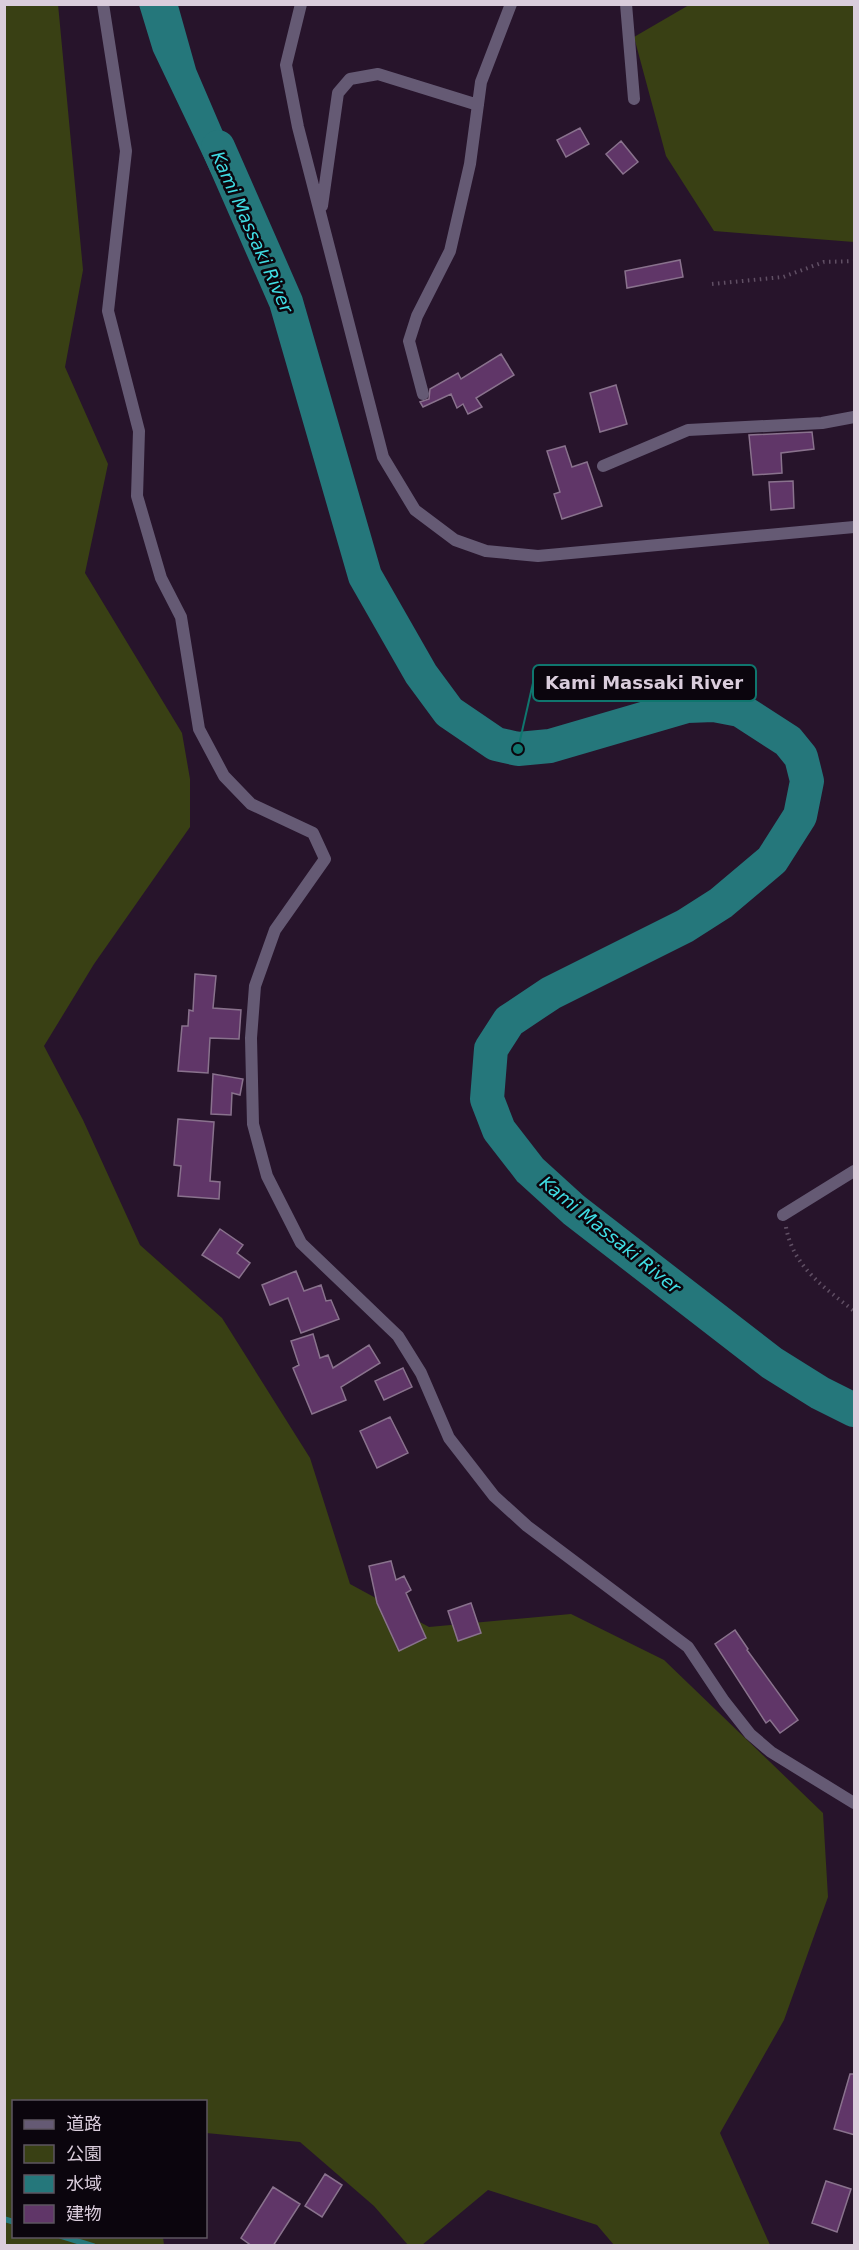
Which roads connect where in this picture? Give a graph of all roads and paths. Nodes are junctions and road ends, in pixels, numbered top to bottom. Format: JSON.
{"nodes":[{"id":1,"x":103,"y":4,"type":"edge"},
{"id":2,"x":301,"y":4,"type":"edge"},
{"id":3,"x":511,"y":4,"type":"edge"},
{"id":4,"x":626,"y":4,"type":"edge"},
{"id":5,"x":634,"y":99,"type":"dead end"},
{"id":6,"x":478,"y":105,"type":"junction"},
{"id":7,"x":321,"y":212,"type":"junction"},
{"id":8,"x":855,"y":261,"type":"edge"},
{"id":9,"x":712,"y":284,"type":"dead end"},
{"id":10,"x":423,"y":394,"type":"dead end"},
{"id":11,"x":855,"y":417,"type":"edge"},
{"id":12,"x":603,"y":466,"type":"dead end"},
{"id":13,"x":855,"y":527,"type":"edge"},
{"id":14,"x":855,"y":1171,"type":"edge"},
{"id":15,"x":783,"y":1215,"type":"joint"},
{"id":16,"x":855,"y":1311,"type":"edge"},
{"id":17,"x":855,"y":1803,"type":"edge"}],
"edges":[{"from":1,"to":17,"type":"street"},
{"from":2,"to":7,"type":"street"},
{"from":3,"to":6,"type":"street"},
{"from":4,"to":5,"type":"street"},
{"from":6,"to":7,"type":"street"},
{"from":6,"to":10,"type":"street"},
{"from":7,"to":13,"type":"street"},
{"from":8,"to":9,"type":"path"},
{"from":11,"to":12,"type":"street"},
{"from":14,"to":15,"type":"street"},
{"from":15,"to":16,"type":"path"}]}
